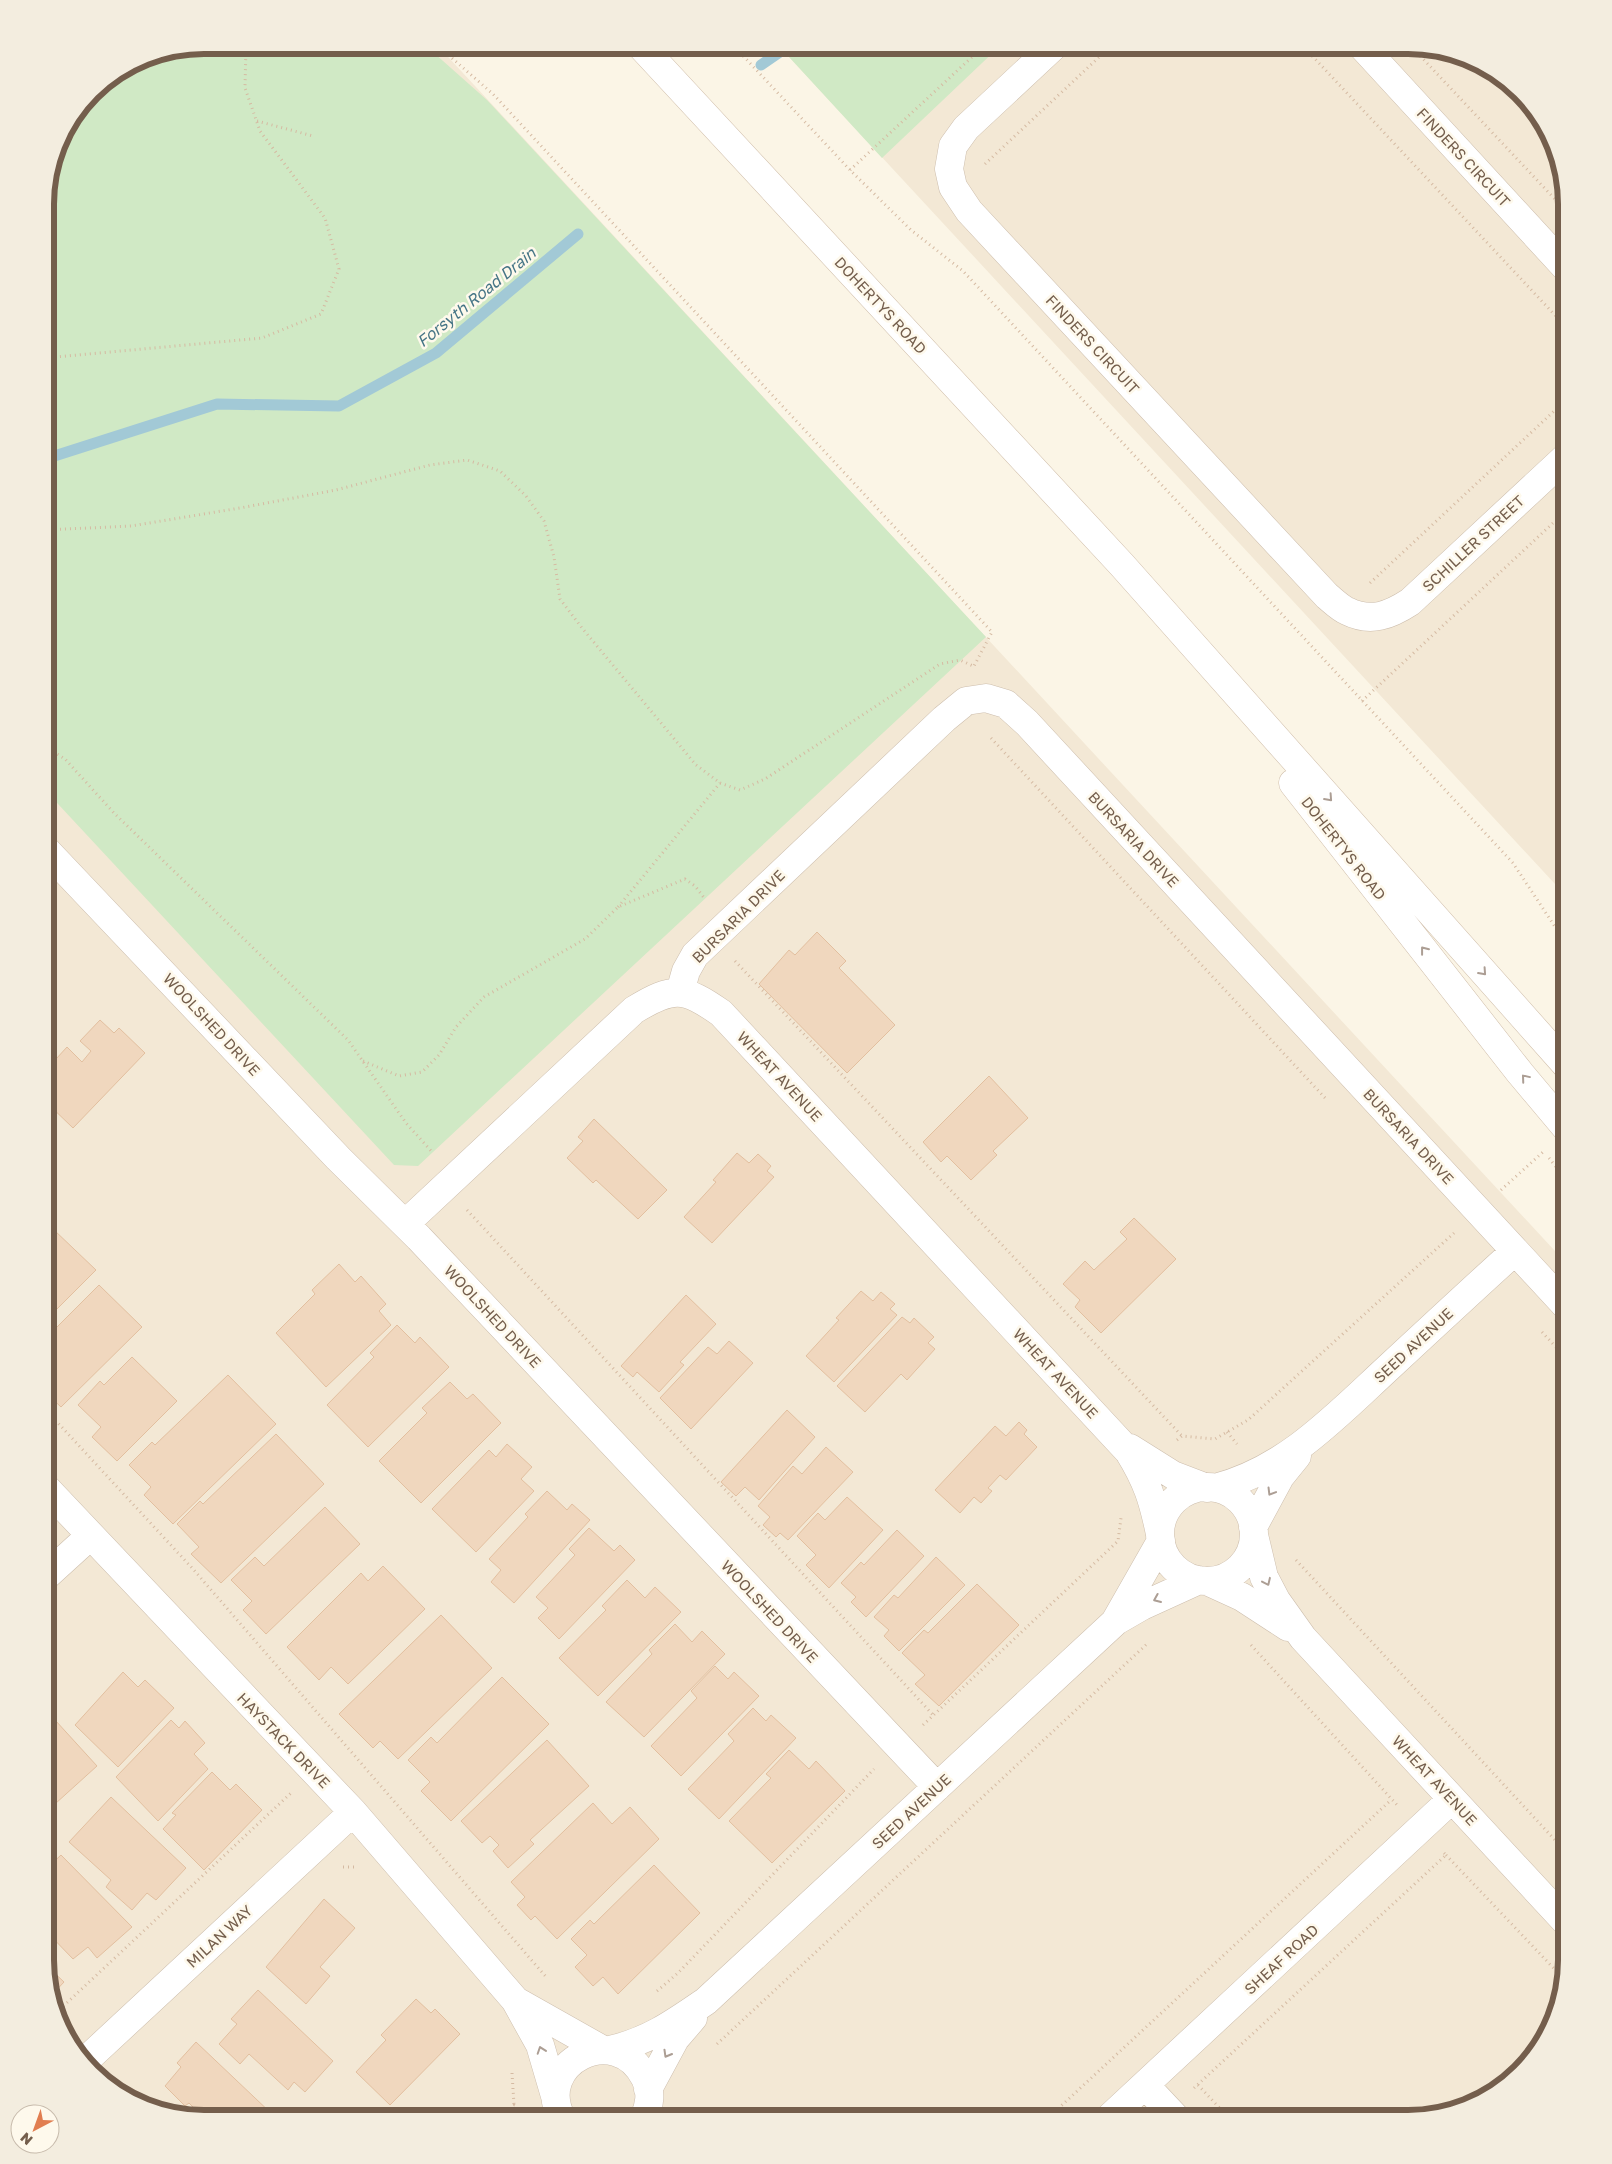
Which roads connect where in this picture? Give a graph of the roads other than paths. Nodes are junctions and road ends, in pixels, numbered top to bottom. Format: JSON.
{"nodes":[{"id":1,"x":648,"y":54,"type":"edge"},
{"id":2,"x":1045,"y":54,"type":"edge"},
{"id":3,"x":1369,"y":54,"type":"edge"},
{"id":4,"x":1558,"y":258,"type":"edge"},
{"id":5,"x":1558,"y":464,"type":"edge"},
{"id":6,"x":1122,"y":565,"type":"junction"},
{"id":7,"x":1372,"y":617,"type":"joint"},
{"id":8,"x":54,"y":859,"type":"edge"},
{"id":9,"x":680,"y":992,"type":"junction"},
{"id":10,"x":1558,"y":1056,"type":"edge"},
{"id":11,"x":1558,"y":1085,"type":"edge"},
{"id":12,"x":1543,"y":1100,"type":"junction"},
{"id":13,"x":1558,"y":1118,"type":"edge"},
{"id":14,"x":405,"y":1224,"type":"junction"},
{"id":15,"x":1515,"y":1251,"type":"junction"},
{"id":16,"x":1558,"y":1297,"type":"edge"},
{"id":17,"x":1310,"y":1439,"type":"junction"},
{"id":18,"x":1147,"y":1469,"type":"junction"},
{"id":19,"x":1211,"y":1488,"type":"junction"},
{"id":20,"x":54,"y":1497,"type":"edge"},
{"id":21,"x":1253,"y":1531,"type":"junction"},
{"id":22,"x":90,"y":1536,"type":"junction"},
{"id":23,"x":1160,"y":1537,"type":"junction"},
{"id":24,"x":54,"y":1569,"type":"edge"},
{"id":25,"x":1203,"y":1581,"type":"junction"},
{"id":26,"x":1116,"y":1621,"type":"junction"},
{"id":27,"x":1303,"y":1638,"type":"junction"},
{"id":28,"x":937,"y":1787,"type":"junction"},
{"id":29,"x":1452,"y":1799,"type":"junction"},
{"id":30,"x":352,"y":1812,"type":"junction"},
{"id":31,"x":1558,"y":1913,"type":"edge"},
{"id":32,"x":515,"y":2000,"type":"junction"},
{"id":33,"x":706,"y":2001,"type":"junction"},
{"id":34,"x":606,"y":2050,"type":"junction"},
{"id":35,"x":89,"y":2057,"type":"edge"},
{"id":36,"x":1145,"y":2085,"type":"junction"},
{"id":37,"x":649,"y":2106,"type":"edge"},
{"id":38,"x":556,"y":2109,"type":"edge"},
{"id":39,"x":1118,"y":2110,"type":"edge"},
{"id":40,"x":1168,"y":2110,"type":"edge"}],
"edges":[{"from":1,"to":6,"type":"street","name":"DOHERTYS ROAD"},
{"from":2,"to":7,"type":"street","name":"FINDERS CIRCUIT"},
{"from":3,"to":4,"type":"street","name":"FINDERS CIRCUIT"},
{"from":5,"to":7,"type":"street","name":"SCHILLER STREET"},
{"from":6,"to":10,"type":"street","name":"DOHERTYS ROAD","one_way":true},
{"from":12,"to":6,"type":"street","name":"DOHERTYS ROAD","one_way":true},
{"from":8,"to":14,"type":"street","name":"WOOLSHED DRIVE"},
{"from":9,"to":14,"type":"street"},
{"from":9,"to":15,"type":"street","name":"BURSARIA DRIVE"},
{"from":9,"to":18,"type":"street","name":"WHEAT AVENUE"},
{"from":11,"to":12,"type":"street"},
{"from":12,"to":13,"type":"street","name":"DOHERTYS ROAD"},
{"from":14,"to":28,"type":"street","name":"WOOLSHED DRIVE"},
{"from":15,"to":16,"type":"street","name":"BURSARIA DRIVE"},
{"from":15,"to":17,"type":"street","name":"SEED AVENUE"},
{"from":17,"to":19,"type":"street","name":"SEED AVENUE"},
{"from":17,"to":21,"type":"street","name":"SEED AVENUE","one_way":true},
{"from":18,"to":19,"type":"street","name":"WHEAT AVENUE"},
{"from":18,"to":23,"type":"street","name":"WHEAT AVENUE"},
{"from":19,"to":21,"type":"street"},
{"from":19,"to":23,"type":"street"},
{"from":20,"to":22,"type":"street","name":"HAYSTACK DRIVE"},
{"from":21,"to":25,"type":"street"},
{"from":21,"to":27,"type":"street","name":"WHEAT AVENUE","one_way":true},
{"from":22,"to":24,"type":"street"},
{"from":22,"to":30,"type":"street","name":"HAYSTACK DRIVE"},
{"from":23,"to":25,"type":"street"},
{"from":23,"to":26,"type":"street","name":"SEED AVENUE"},
{"from":25,"to":26,"type":"street","name":"SEED AVENUE","one_way":true},
{"from":25,"to":27,"type":"street","name":"WHEAT AVENUE"},
{"from":26,"to":28,"type":"street","name":"SEED AVENUE"},
{"from":27,"to":29,"type":"street","name":"WHEAT AVENUE"},
{"from":28,"to":33,"type":"street","name":"SEED AVENUE"},
{"from":29,"to":31,"type":"street","name":"WHEAT AVENUE"},
{"from":29,"to":36,"type":"street","name":"SHEAF ROAD"},
{"from":30,"to":32,"type":"street","name":"HAYSTACK DRIVE"},
{"from":30,"to":35,"type":"street","name":"MILAN WAY"},
{"from":32,"to":34,"type":"street","name":"HAYSTACK DRIVE"},
{"from":38,"to":32,"type":"street","name":"HAYSTACK DRIVE","one_way":true},
{"from":33,"to":34,"type":"street","name":"SEED AVENUE"},
{"from":33,"to":37,"type":"street","name":"SEED AVENUE","one_way":true},
{"from":34,"to":37,"type":"street","name":"HAYSTACK DRIVE"},
{"from":34,"to":38,"type":"street","name":"SEED AVENUE"},
{"from":36,"to":39,"type":"street","name":"SHEAF ROAD"},
{"from":36,"to":40,"type":"street"}]}
